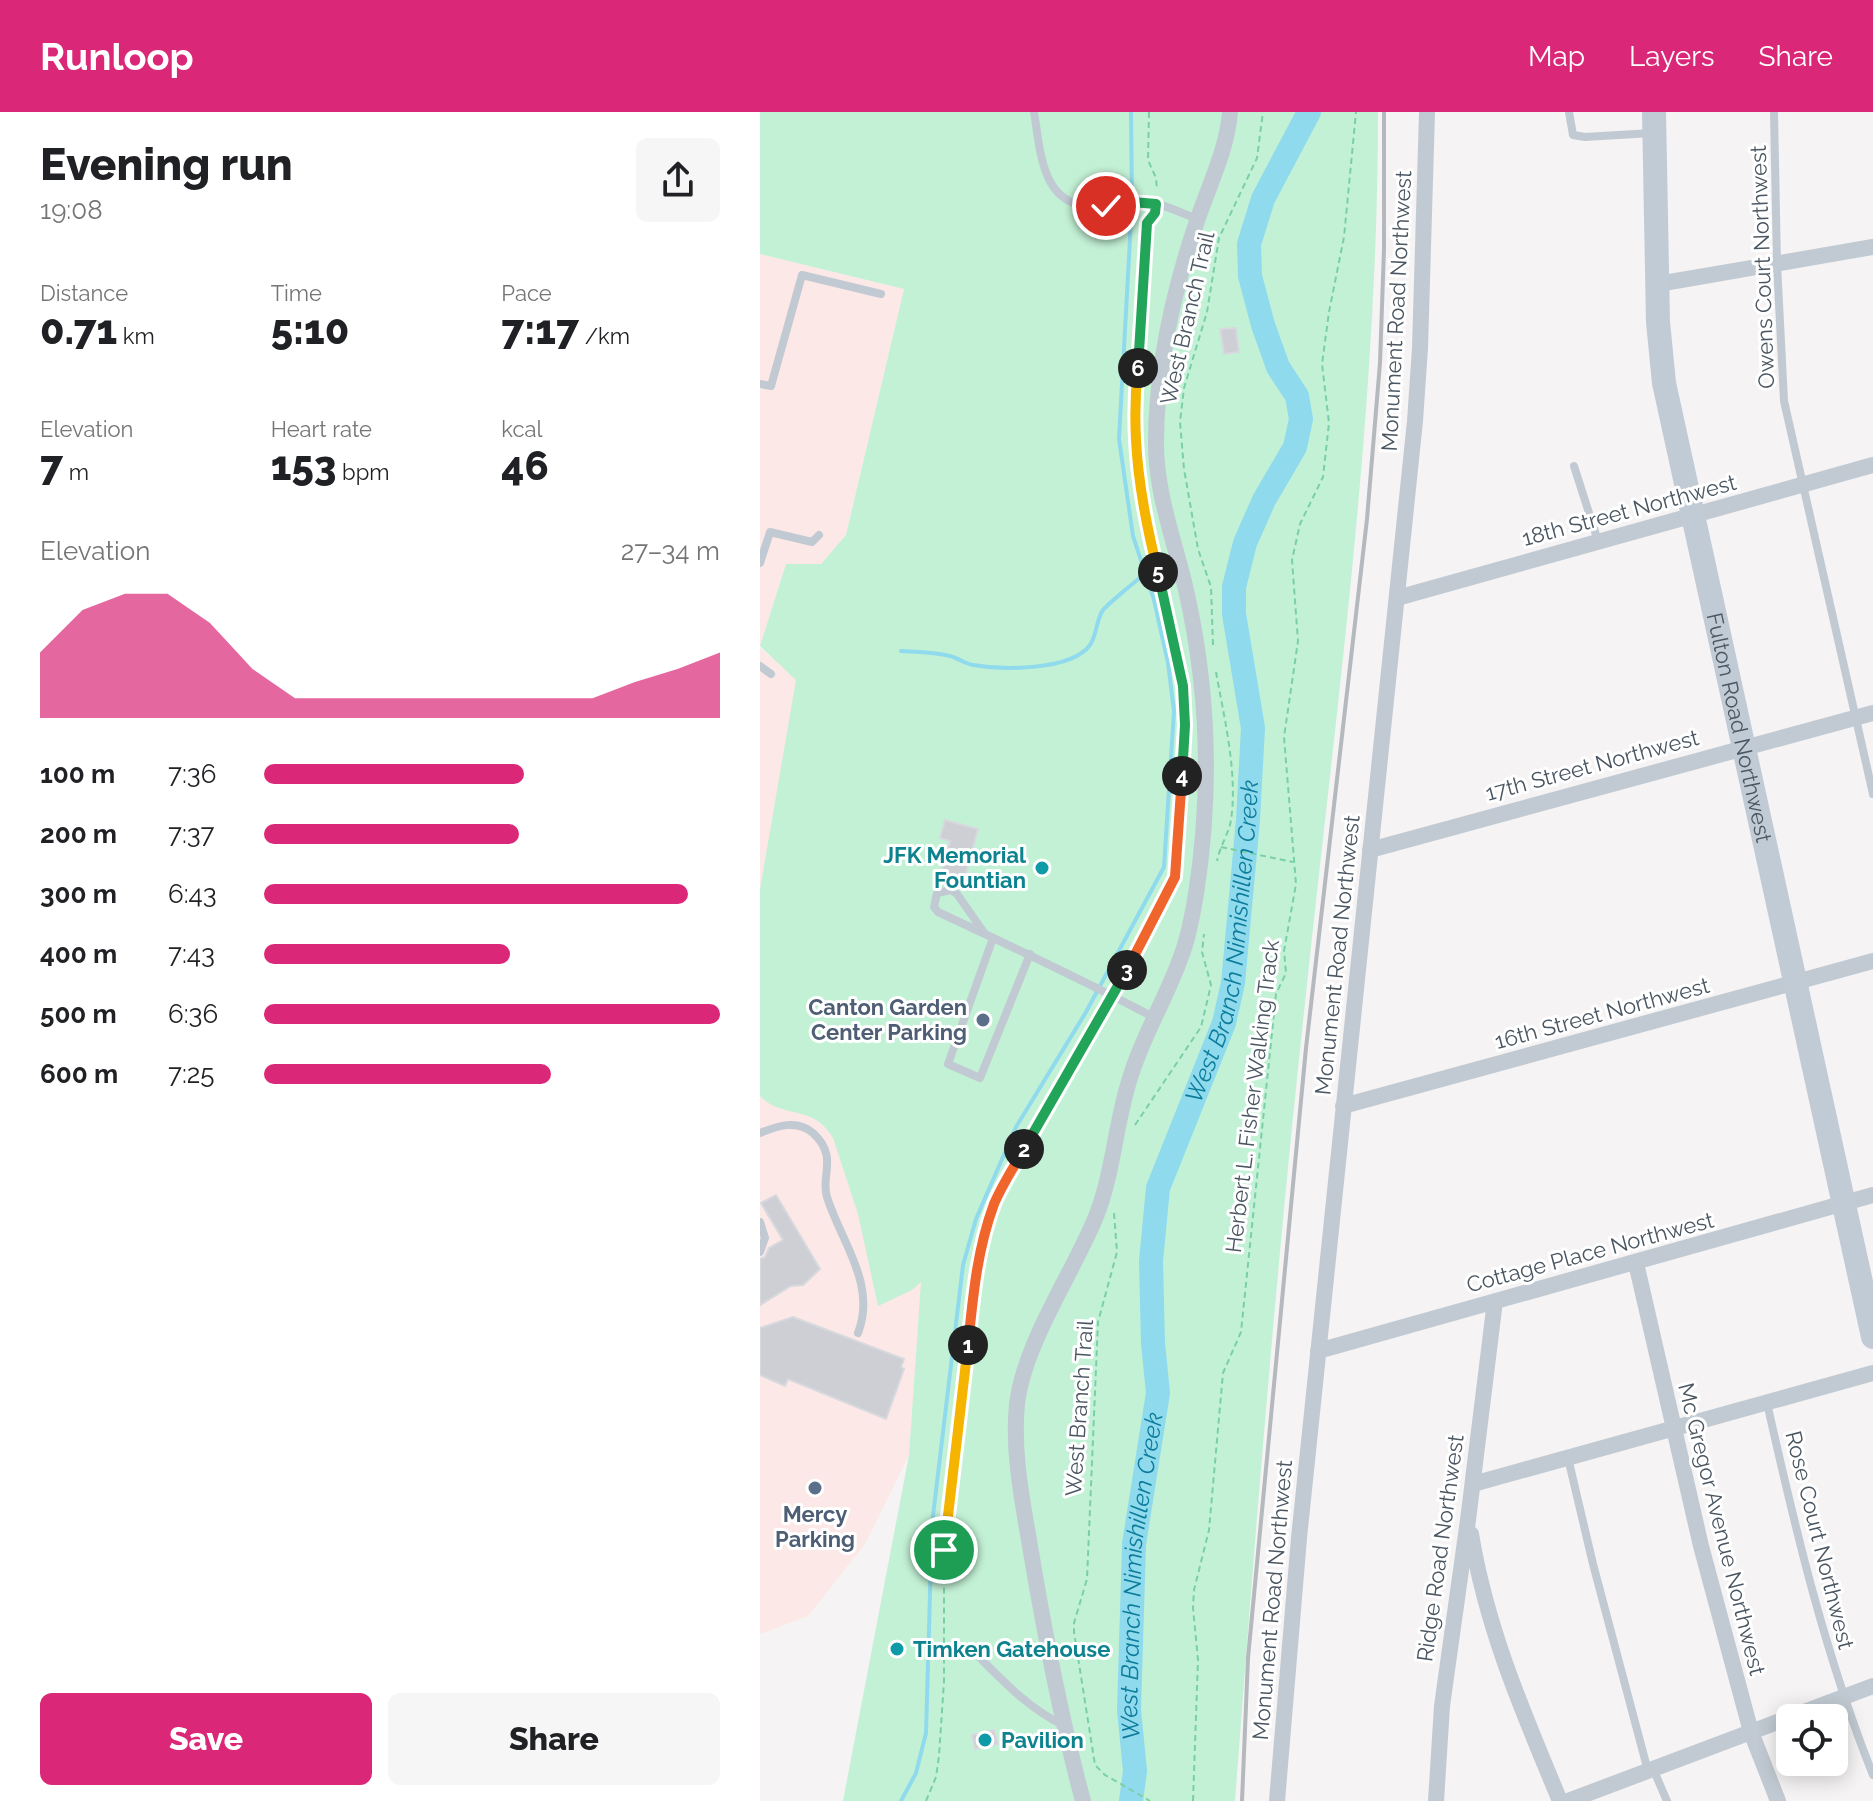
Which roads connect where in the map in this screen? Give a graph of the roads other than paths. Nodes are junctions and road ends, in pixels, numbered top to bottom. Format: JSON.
{"nodes":[{"id":1,"x":1034,"y":112,"type":"edge"},
{"id":2,"x":1230,"y":112,"type":"edge"},
{"id":3,"x":1427,"y":112,"type":"edge"},
{"id":4,"x":1569,"y":112,"type":"edge"},
{"id":5,"x":1774,"y":112,"type":"edge"},
{"id":6,"x":1655,"y":122,"type":"edge"},
{"id":7,"x":1198,"y":219,"type":"junction"},
{"id":8,"x":1873,"y":247,"type":"edge"},
{"id":9,"x":1777,"y":264,"type":"junction"},
{"id":10,"x":1658,"y":284,"type":"junction"},
{"id":11,"x":881,"y":294,"type":"dead end"},
{"id":12,"x":760,"y":384,"type":"edge"},
{"id":13,"x":1873,"y":465,"type":"edge"},
{"id":14,"x":1574,"y":466,"type":"dead end"},
{"id":15,"x":1805,"y":484,"type":"junction"},
{"id":16,"x":1692,"y":516,"type":"junction"},
{"id":17,"x":819,"y":535,"type":"dead end"},
{"id":18,"x":1598,"y":541,"type":"junction"},
{"id":19,"x":760,"y":563,"type":"edge"},
{"id":20,"x":1397,"y":598,"type":"junction"},
{"id":21,"x":760,"y":666,"type":"edge"},
{"id":22,"x":771,"y":674,"type":"dead end"},
{"id":23,"x":1873,"y":713,"type":"edge"},
{"id":24,"x":1856,"y":718,"type":"junction"},
{"id":25,"x":1743,"y":748,"type":"junction"},
{"id":26,"x":1873,"y":794,"type":"edge"},
{"id":27,"x":1370,"y":850,"type":"junction"},
{"id":28,"x":989,"y":936,"type":"junction"},
{"id":29,"x":1030,"y":954,"type":"junction"},
{"id":30,"x":1873,"y":961,"type":"edge"},
{"id":31,"x":1794,"y":983,"type":"junction"},
{"id":32,"x":1155,"y":1018,"type":"junction"},
{"id":33,"x":1343,"y":1106,"type":"junction"},
{"id":34,"x":760,"y":1133,"type":"edge"},
{"id":35,"x":1873,"y":1195,"type":"edge"},
{"id":36,"x":1844,"y":1204,"type":"junction"},
{"id":37,"x":760,"y":1222,"type":"edge"},
{"id":38,"x":760,"y":1252,"type":"edge"},
{"id":39,"x":1636,"y":1263,"type":"junction"},
{"id":40,"x":1495,"y":1301,"type":"junction"},
{"id":41,"x":858,"y":1333,"type":"dead end"},
{"id":42,"x":1873,"y":1337,"type":"edge"},
{"id":43,"x":1318,"y":1351,"type":"junction"},
{"id":44,"x":1873,"y":1373,"type":"edge"},
{"id":45,"x":1767,"y":1403,"type":"junction"},
{"id":46,"x":1673,"y":1428,"type":"junction"},
{"id":47,"x":1568,"y":1458,"type":"junction"},
{"id":48,"x":1473,"y":1484,"type":"junction"},
{"id":49,"x":1468,"y":1520,"type":"junction"},
{"id":50,"x":975,"y":1653,"type":"dead end"},
{"id":51,"x":1873,"y":1686,"type":"edge"},
{"id":52,"x":1843,"y":1697,"type":"junction"},
{"id":53,"x":1064,"y":1725,"type":"junction"},
{"id":54,"x":1751,"y":1732,"type":"junction"},
{"id":55,"x":1651,"y":1772,"type":"junction"},
{"id":56,"x":1873,"y":1775,"type":"edge"},
{"id":57,"x":1083,"y":1801,"type":"edge"},
{"id":58,"x":1277,"y":1801,"type":"edge"},
{"id":59,"x":1436,"y":1801,"type":"edge"},
{"id":60,"x":1560,"y":1801,"type":"edge"},
{"id":61,"x":1568,"y":1801,"type":"edge"},
{"id":62,"x":1667,"y":1801,"type":"edge"},
{"id":63,"x":1778,"y":1801,"type":"edge"}],
"edges":[{"from":1,"to":7,"type":"lane"},
{"from":2,"to":7,"type":"street"},
{"from":3,"to":20,"type":"street","name":"Monument Road Northwest"},
{"from":4,"to":6,"type":"lane"},
{"from":5,"to":9,"type":"lane","name":"Owens Court Northwest"},
{"from":6,"to":10,"type":"main road","name":"Fulton Road Northwest"},
{"from":7,"to":32,"type":"street"},
{"from":8,"to":9,"type":"street"},
{"from":9,"to":10,"type":"street"},
{"from":9,"to":15,"type":"lane","name":"Owens Court Northwest"},
{"from":10,"to":16,"type":"main road","name":"Fulton Road Northwest"},
{"from":11,"to":12,"type":"lane"},
{"from":13,"to":15,"type":"street","name":"18th Street Northwest"},
{"from":14,"to":18,"type":"lane"},
{"from":15,"to":16,"type":"street","name":"18th Street Northwest"},
{"from":15,"to":24,"type":"lane","name":"Owens Court Northwest"},
{"from":16,"to":18,"type":"street","name":"18th Street Northwest"},
{"from":16,"to":25,"type":"main road","name":"Fulton Road Northwest"},
{"from":17,"to":19,"type":"lane"},
{"from":18,"to":20,"type":"street","name":"18th Street Northwest"},
{"from":20,"to":27,"type":"street","name":"Monument Road Northwest"},
{"from":21,"to":22,"type":"lane"},
{"from":23,"to":24,"type":"street","name":"17th Street Northwest"},
{"from":24,"to":25,"type":"street","name":"17th Street Northwest"},
{"from":24,"to":26,"type":"lane","name":"Owens Court Northwest"},
{"from":25,"to":27,"type":"street","name":"17th Street Northwest"},
{"from":25,"to":31,"type":"main road","name":"Fulton Road Northwest"},
{"from":27,"to":33,"type":"street","name":"Monument Road Northwest"},
{"from":28,"to":28,"type":"lane"},
{"from":28,"to":29,"type":"lane"},
{"from":28,"to":29,"type":"lane"},
{"from":29,"to":32,"type":"lane"},
{"from":30,"to":31,"type":"street","name":"16th Street Northwest"},
{"from":31,"to":33,"type":"street","name":"16th Street Northwest"},
{"from":31,"to":36,"type":"main road","name":"Fulton Road Northwest"},
{"from":32,"to":53,"type":"street"},
{"from":33,"to":43,"type":"street","name":"Monument Road Northwest"},
{"from":34,"to":41,"type":"lane"},
{"from":35,"to":36,"type":"street","name":"Cottage Place Northwest"},
{"from":36,"to":39,"type":"street","name":"Cottage Place Northwest"},
{"from":36,"to":42,"type":"main road","name":"Fulton Road Northwest"},
{"from":37,"to":38,"type":"lane"},
{"from":39,"to":40,"type":"street","name":"Cottage Place Northwest"},
{"from":39,"to":46,"type":"street","name":"Mc Gregor Avenue Northwest"},
{"from":40,"to":43,"type":"street","name":"Cottage Place Northwest"},
{"from":40,"to":48,"type":"street","name":"Ridge Road Northwest"},
{"from":43,"to":58,"type":"street","name":"Monument Road Northwest"},
{"from":44,"to":45,"type":"street"},
{"from":45,"to":46,"type":"street"},
{"from":45,"to":52,"type":"lane","name":"Rose Court Northwest"},
{"from":46,"to":47,"type":"street"},
{"from":46,"to":54,"type":"street","name":"Mc Gregor Avenue Northwest"},
{"from":47,"to":48,"type":"street"},
{"from":47,"to":55,"type":"lane"},
{"from":48,"to":49,"type":"street","name":"Ridge Road Northwest"},
{"from":49,"to":59,"type":"street","name":"Ridge Road Northwest"},
{"from":49,"to":60,"type":"street"},
{"from":50,"to":53,"type":"lane"},
{"from":51,"to":52,"type":"street"},
{"from":52,"to":54,"type":"street"},
{"from":52,"to":56,"type":"lane","name":"Rose Court Northwest"},
{"from":53,"to":57,"type":"street"},
{"from":54,"to":55,"type":"street"},
{"from":54,"to":63,"type":"street","name":"Mc Gregor Avenue Northwest"},
{"from":55,"to":61,"type":"street"},
{"from":55,"to":62,"type":"lane"}]}
